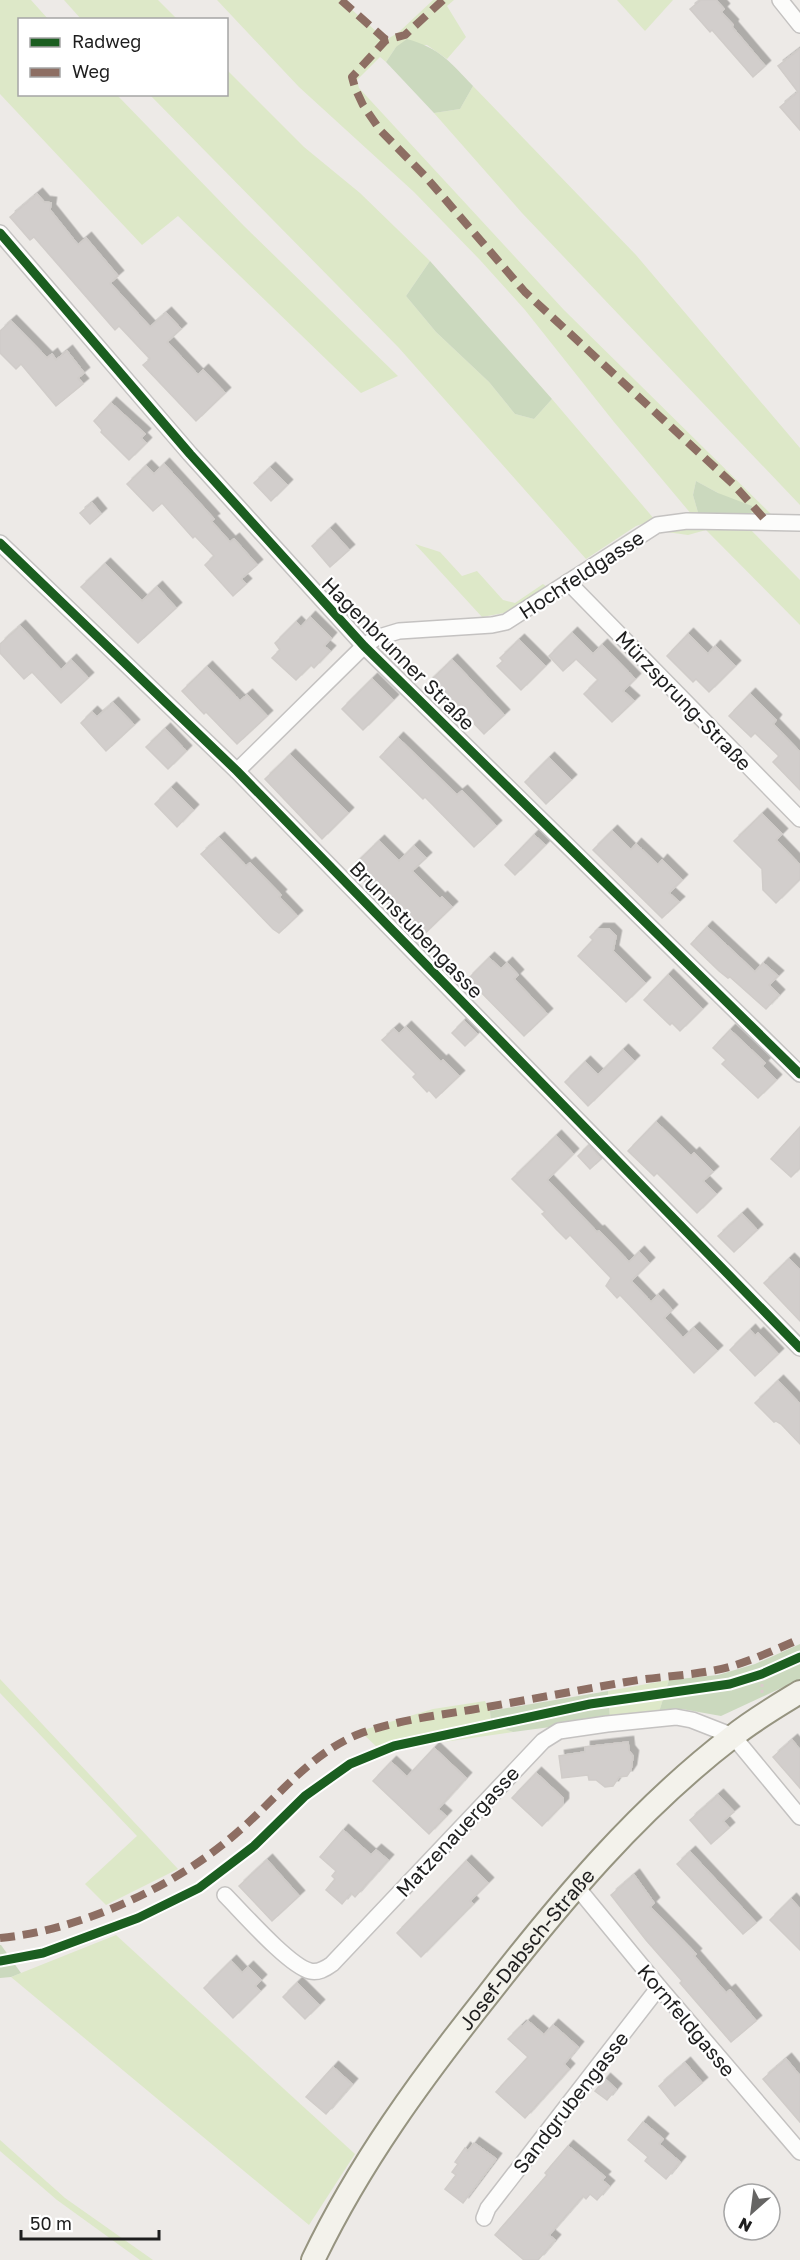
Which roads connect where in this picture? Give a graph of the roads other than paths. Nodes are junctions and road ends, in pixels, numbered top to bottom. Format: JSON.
{"nodes":[{"id":1,"x":780,"y":0,"type":"edge"},
{"id":2,"x":800,"y":25,"type":"edge"},
{"id":3,"x":0,"y":233,"type":"edge"},
{"id":4,"x":800,"y":523,"type":"edge"},
{"id":5,"x":0,"y":543,"type":"edge"},
{"id":6,"x":568,"y":582,"type":"junction"},
{"id":7,"x":364,"y":646,"type":"junction"},
{"id":8,"x":237,"y":771,"type":"junction"},
{"id":9,"x":800,"y":819,"type":"edge"},
{"id":10,"x":800,"y":1074,"type":"edge"},
{"id":11,"x":800,"y":1348,"type":"edge"},
{"id":12,"x":800,"y":1692,"type":"edge"},
{"id":13,"x":734,"y":1736,"type":"junction"},
{"id":14,"x":800,"y":1817,"type":"edge"},
{"id":15,"x":576,"y":1886,"type":"junction"},
{"id":16,"x":225,"y":1895,"type":"dead end"},
{"id":17,"x":659,"y":1988,"type":"junction"},
{"id":18,"x":800,"y":2151,"type":"edge"},
{"id":19,"x":484,"y":2218,"type":"dead end"},
{"id":20,"x":313,"y":2260,"type":"edge"}],
"edges":[{"from":1,"to":2,"type":"street"},
{"from":3,"to":7,"type":"street","name":"Hagenbrunner Straße"},
{"from":4,"to":6,"type":"street","name":"Hochfeldgasse"},
{"from":5,"to":8,"type":"street","name":"Brunnstubengasse"},
{"from":6,"to":7,"type":"street","name":"Hochfeldgasse"},
{"from":6,"to":9,"type":"street","name":"Mürzsprung-Straße"},
{"from":7,"to":8,"type":"street","name":"Hochfeldgasse"},
{"from":7,"to":10,"type":"street","name":"Hagenbrunner Straße"},
{"from":8,"to":11,"type":"street","name":"Brunnstubengasse"},
{"from":12,"to":13,"type":"main road","name":"Josef-Dabsch-Straße"},
{"from":13,"to":14,"type":"street"},
{"from":13,"to":15,"type":"main road","name":"Josef-Dabsch-Straße"},
{"from":13,"to":16,"type":"street","name":"Matzenauergasse"},
{"from":15,"to":17,"type":"street","name":"Kornfeldgasse"},
{"from":15,"to":20,"type":"main road","name":"Josef-Dabsch-Straße"},
{"from":17,"to":18,"type":"street","name":"Kornfeldgasse"},
{"from":17,"to":19,"type":"street","name":"Sandgrubengasse"}]}
